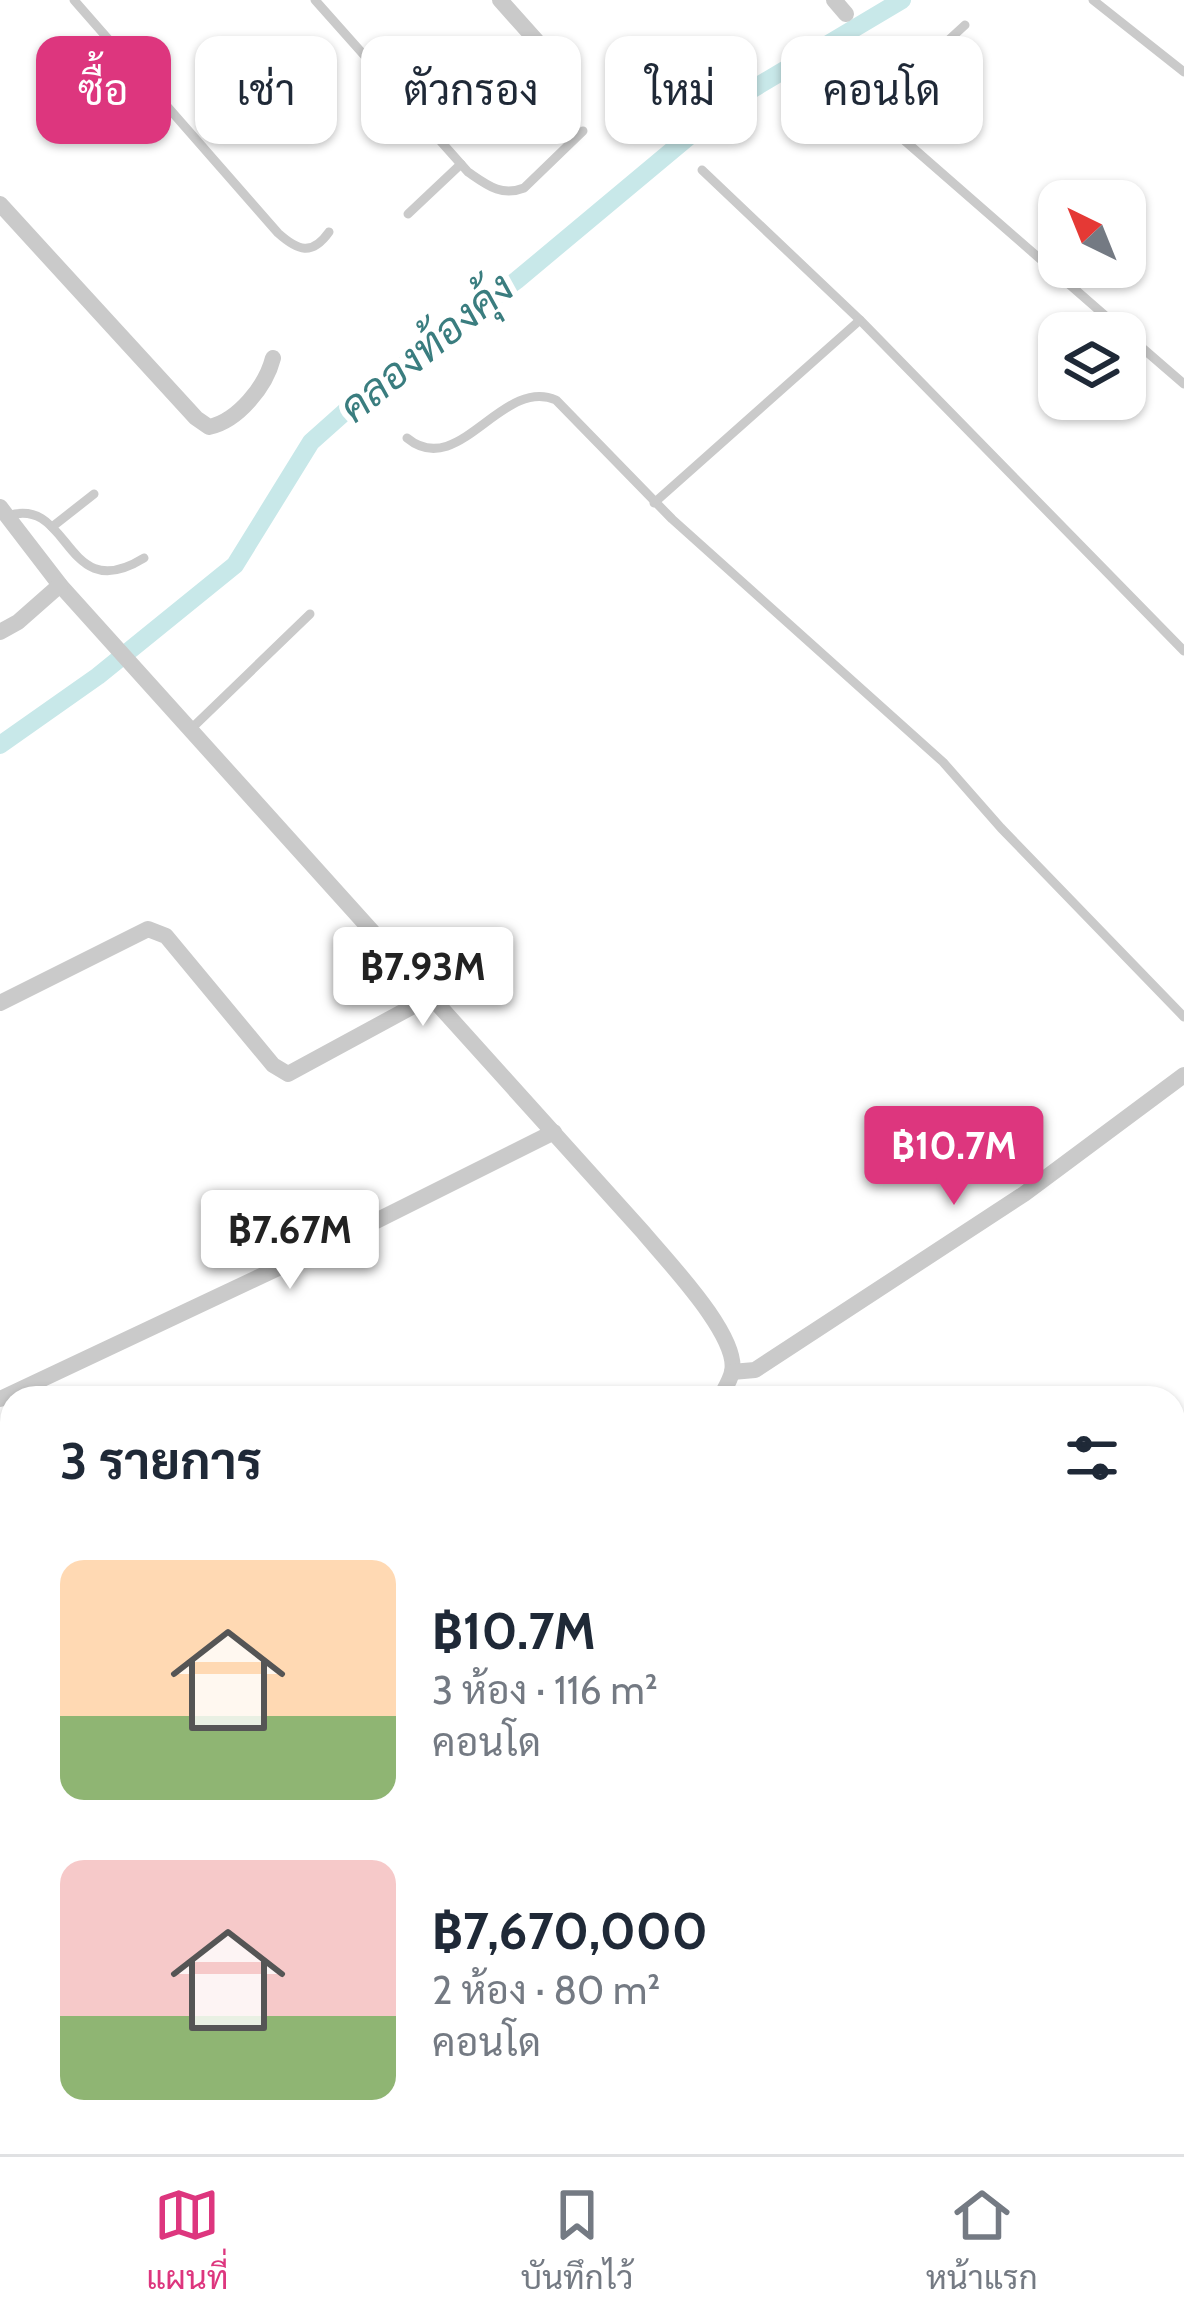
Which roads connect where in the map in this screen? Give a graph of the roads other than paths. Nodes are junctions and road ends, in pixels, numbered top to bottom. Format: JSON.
{"nodes":[{"id":1,"x":74,"y":0,"type":"edge"},
{"id":2,"x":315,"y":0,"type":"edge"},
{"id":3,"x":500,"y":0,"type":"edge"},
{"id":4,"x":1093,"y":0,"type":"edge"},
{"id":5,"x":965,"y":25,"type":"dead end"},
{"id":6,"x":532,"y":36,"type":"edge"},
{"id":7,"x":1184,"y":72,"type":"edge"},
{"id":8,"x":583,"y":131,"type":"dead end"},
{"id":9,"x":461,"y":164,"type":"junction"},
{"id":10,"x":702,"y":170,"type":"dead end"},
{"id":11,"x":0,"y":204,"type":"edge"},
{"id":12,"x":408,"y":214,"type":"dead end"},
{"id":13,"x":329,"y":232,"type":"dead end"},
{"id":14,"x":1101,"y":312,"type":"edge"},
{"id":15,"x":860,"y":320,"type":"junction"},
{"id":16,"x":1146,"y":351,"type":"edge"},
{"id":17,"x":274,"y":358,"type":"dead end"},
{"id":18,"x":1184,"y":384,"type":"edge"},
{"id":19,"x":407,"y":438,"type":"dead end"},
{"id":20,"x":94,"y":494,"type":"dead end"},
{"id":21,"x":654,"y":502,"type":"junction"},
{"id":22,"x":3,"y":512,"type":"edge"},
{"id":23,"x":52,"y":527,"type":"junction"},
{"id":24,"x":144,"y":558,"type":"dead end"},
{"id":25,"x":60,"y":585,"type":"junction"},
{"id":26,"x":310,"y":614,"type":"dead end"},
{"id":27,"x":0,"y":632,"type":"edge"},
{"id":28,"x":1184,"y":651,"type":"edge"},
{"id":29,"x":192,"y":728,"type":"junction"},
{"id":30,"x":430,"y":997,"type":"junction"},
{"id":31,"x":0,"y":1004,"type":"edge"},
{"id":32,"x":1184,"y":1017,"type":"edge"},
{"id":33,"x":1184,"y":1076,"type":"edge"},
{"id":34,"x":554,"y":1132,"type":"junction"},
{"id":35,"x":732,"y":1372,"type":"junction"},
{"id":36,"x":28,"y":1386,"type":"edge"},
{"id":37,"x":726,"y":1386,"type":"edge"}],
"edges":[{"from":1,"to":13,"type":"lane"},
{"from":2,"to":9,"type":"lane"},
{"from":3,"to":6,"type":"street"},
{"from":4,"to":7,"type":"lane"},
{"from":5,"to":14,"type":"lane"},
{"from":8,"to":9,"type":"lane"},
{"from":9,"to":12,"type":"lane"},
{"from":10,"to":15,"type":"lane"},
{"from":11,"to":17,"type":"street"},
{"from":15,"to":21,"type":"lane"},
{"from":15,"to":28,"type":"lane"},
{"from":16,"to":18,"type":"lane"},
{"from":19,"to":21,"type":"lane"},
{"from":20,"to":23,"type":"lane"},
{"from":21,"to":32,"type":"lane"},
{"from":22,"to":23,"type":"lane"},
{"from":22,"to":25,"type":"street"},
{"from":23,"to":24,"type":"lane"},
{"from":25,"to":27,"type":"street"},
{"from":25,"to":29,"type":"street"},
{"from":26,"to":29,"type":"lane"},
{"from":29,"to":30,"type":"street"},
{"from":30,"to":31,"type":"street"},
{"from":30,"to":34,"type":"street"},
{"from":33,"to":35,"type":"street"},
{"from":34,"to":35,"type":"street"},
{"from":34,"to":36,"type":"street"},
{"from":35,"to":37,"type":"street"}]}
